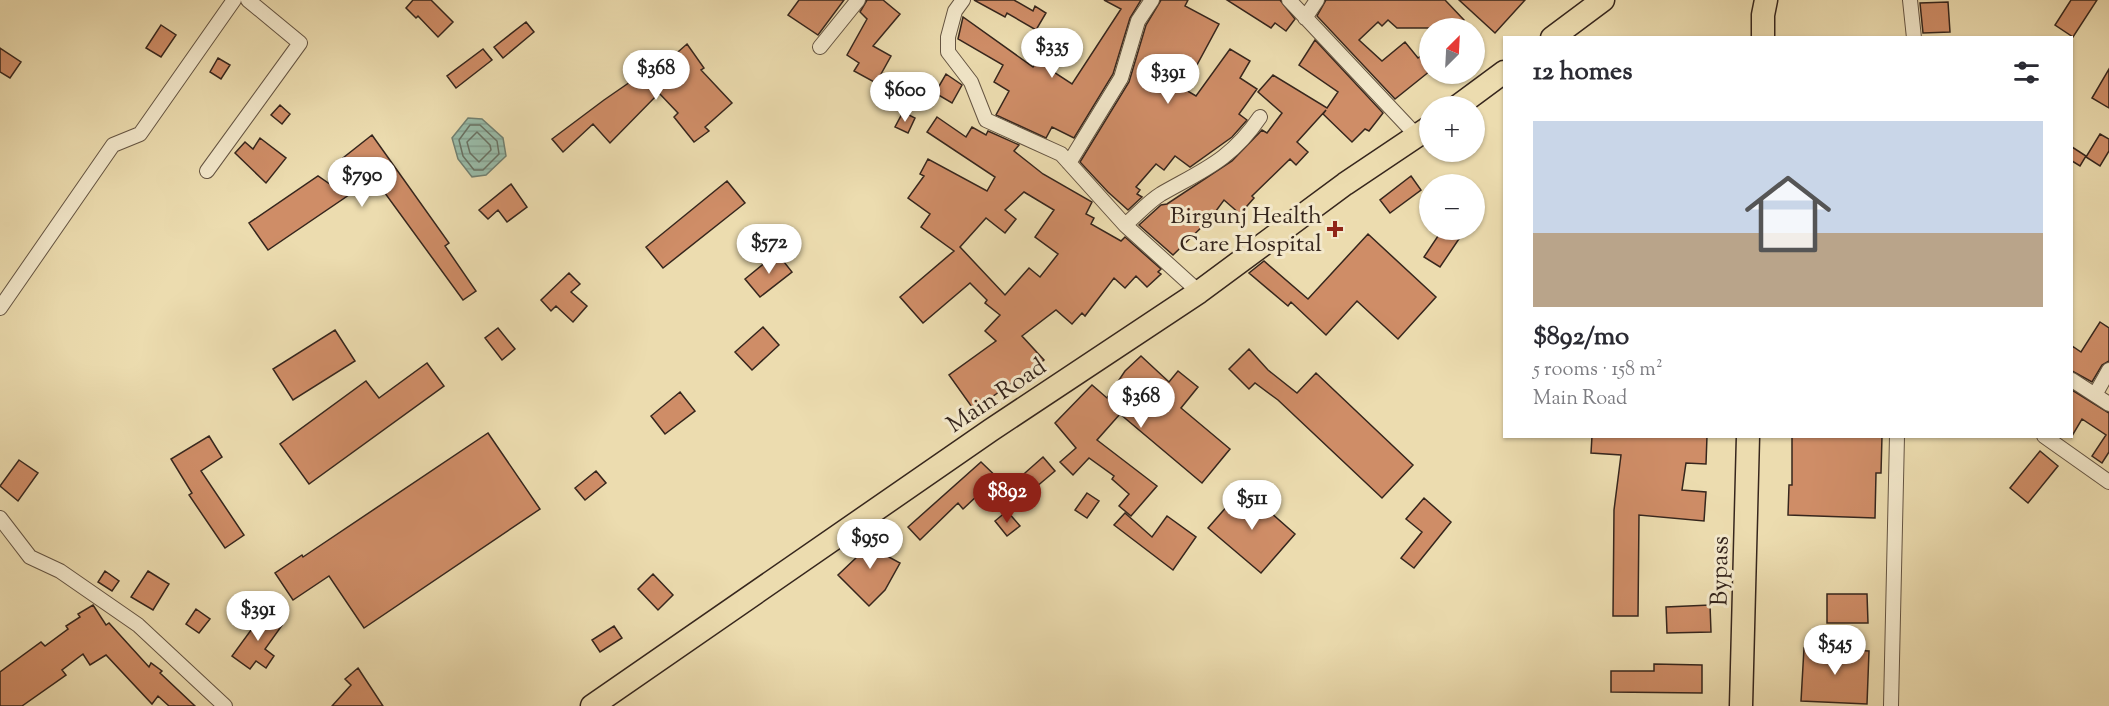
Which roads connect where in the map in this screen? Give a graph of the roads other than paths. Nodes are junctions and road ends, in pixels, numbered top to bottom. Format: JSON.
{"nodes":[{"id":1,"x":234,"y":0,"type":"edge"},
{"id":2,"x":248,"y":0,"type":"edge"},
{"id":3,"x":858,"y":0,"type":"edge"},
{"id":4,"x":963,"y":0,"type":"edge"},
{"id":5,"x":1152,"y":0,"type":"edge"},
{"id":6,"x":1289,"y":0,"type":"edge"},
{"id":7,"x":1317,"y":0,"type":"edge"},
{"id":8,"x":1603,"y":0,"type":"edge"},
{"id":9,"x":1910,"y":0,"type":"edge"},
{"id":10,"x":1761,"y":5,"type":"edge"},
{"id":11,"x":1305,"y":18,"type":"junction"},
{"id":12,"x":1555,"y":36,"type":"edge"},
{"id":13,"x":1763,"y":36,"type":"edge"},
{"id":14,"x":1914,"y":36,"type":"edge"},
{"id":15,"x":820,"y":47,"type":"dead end"},
{"id":16,"x":1503,"y":73,"type":"edge"},
{"id":17,"x":1472,"y":96,"type":"edge"},
{"id":18,"x":1260,"y":117,"type":"dead end"},
{"id":19,"x":1419,"y":128,"type":"edge"},
{"id":20,"x":1419,"y":135,"type":"edge"},
{"id":21,"x":1069,"y":163,"type":"junction"},
{"id":22,"x":207,"y":171,"type":"dead end"},
{"id":23,"x":1125,"y":225,"type":"junction"},
{"id":24,"x":1199,"y":292,"type":"junction"},
{"id":25,"x":0,"y":309,"type":"edge"},
{"id":26,"x":2109,"y":370,"type":"edge"},
{"id":27,"x":2073,"y":381,"type":"edge"},
{"id":28,"x":2096,"y":395,"type":"junction"},
{"id":29,"x":2109,"y":404,"type":"edge"},
{"id":30,"x":1749,"y":438,"type":"edge"},
{"id":31,"x":1897,"y":438,"type":"edge"},
{"id":32,"x":2047,"y":438,"type":"edge"},
{"id":33,"x":2109,"y":482,"type":"edge"},
{"id":34,"x":0,"y":518,"type":"edge"},
{"id":35,"x":225,"y":706,"type":"edge"},
{"id":36,"x":592,"y":706,"type":"edge"},
{"id":37,"x":1742,"y":706,"type":"edge"},
{"id":38,"x":1891,"y":706,"type":"edge"}],
"edges":[{"from":1,"to":25,"type":"street"},
{"from":2,"to":22,"type":"street"},
{"from":3,"to":15,"type":"street"},
{"from":4,"to":21,"type":"street"},
{"from":5,"to":21,"type":"street"},
{"from":6,"to":11,"type":"street"},
{"from":7,"to":11,"type":"street"},
{"from":8,"to":12,"type":"main road"},
{"from":9,"to":14,"type":"street"},
{"from":10,"to":13,"type":"main road"},
{"from":11,"to":19,"type":"street"},
{"from":16,"to":17,"type":"main road"},
{"from":18,"to":23,"type":"street"},
{"from":20,"to":24,"type":"main road","name":"Main Road"},
{"from":21,"to":23,"type":"street"},
{"from":23,"to":24,"type":"street"},
{"from":24,"to":36,"type":"main road","name":"Main Road"},
{"from":26,"to":28,"type":"street"},
{"from":27,"to":28,"type":"street"},
{"from":28,"to":29,"type":"street"},
{"from":30,"to":37,"type":"main road","name":"Bypass"},
{"from":31,"to":38,"type":"street"},
{"from":32,"to":33,"type":"street"},
{"from":34,"to":35,"type":"street"}]}
